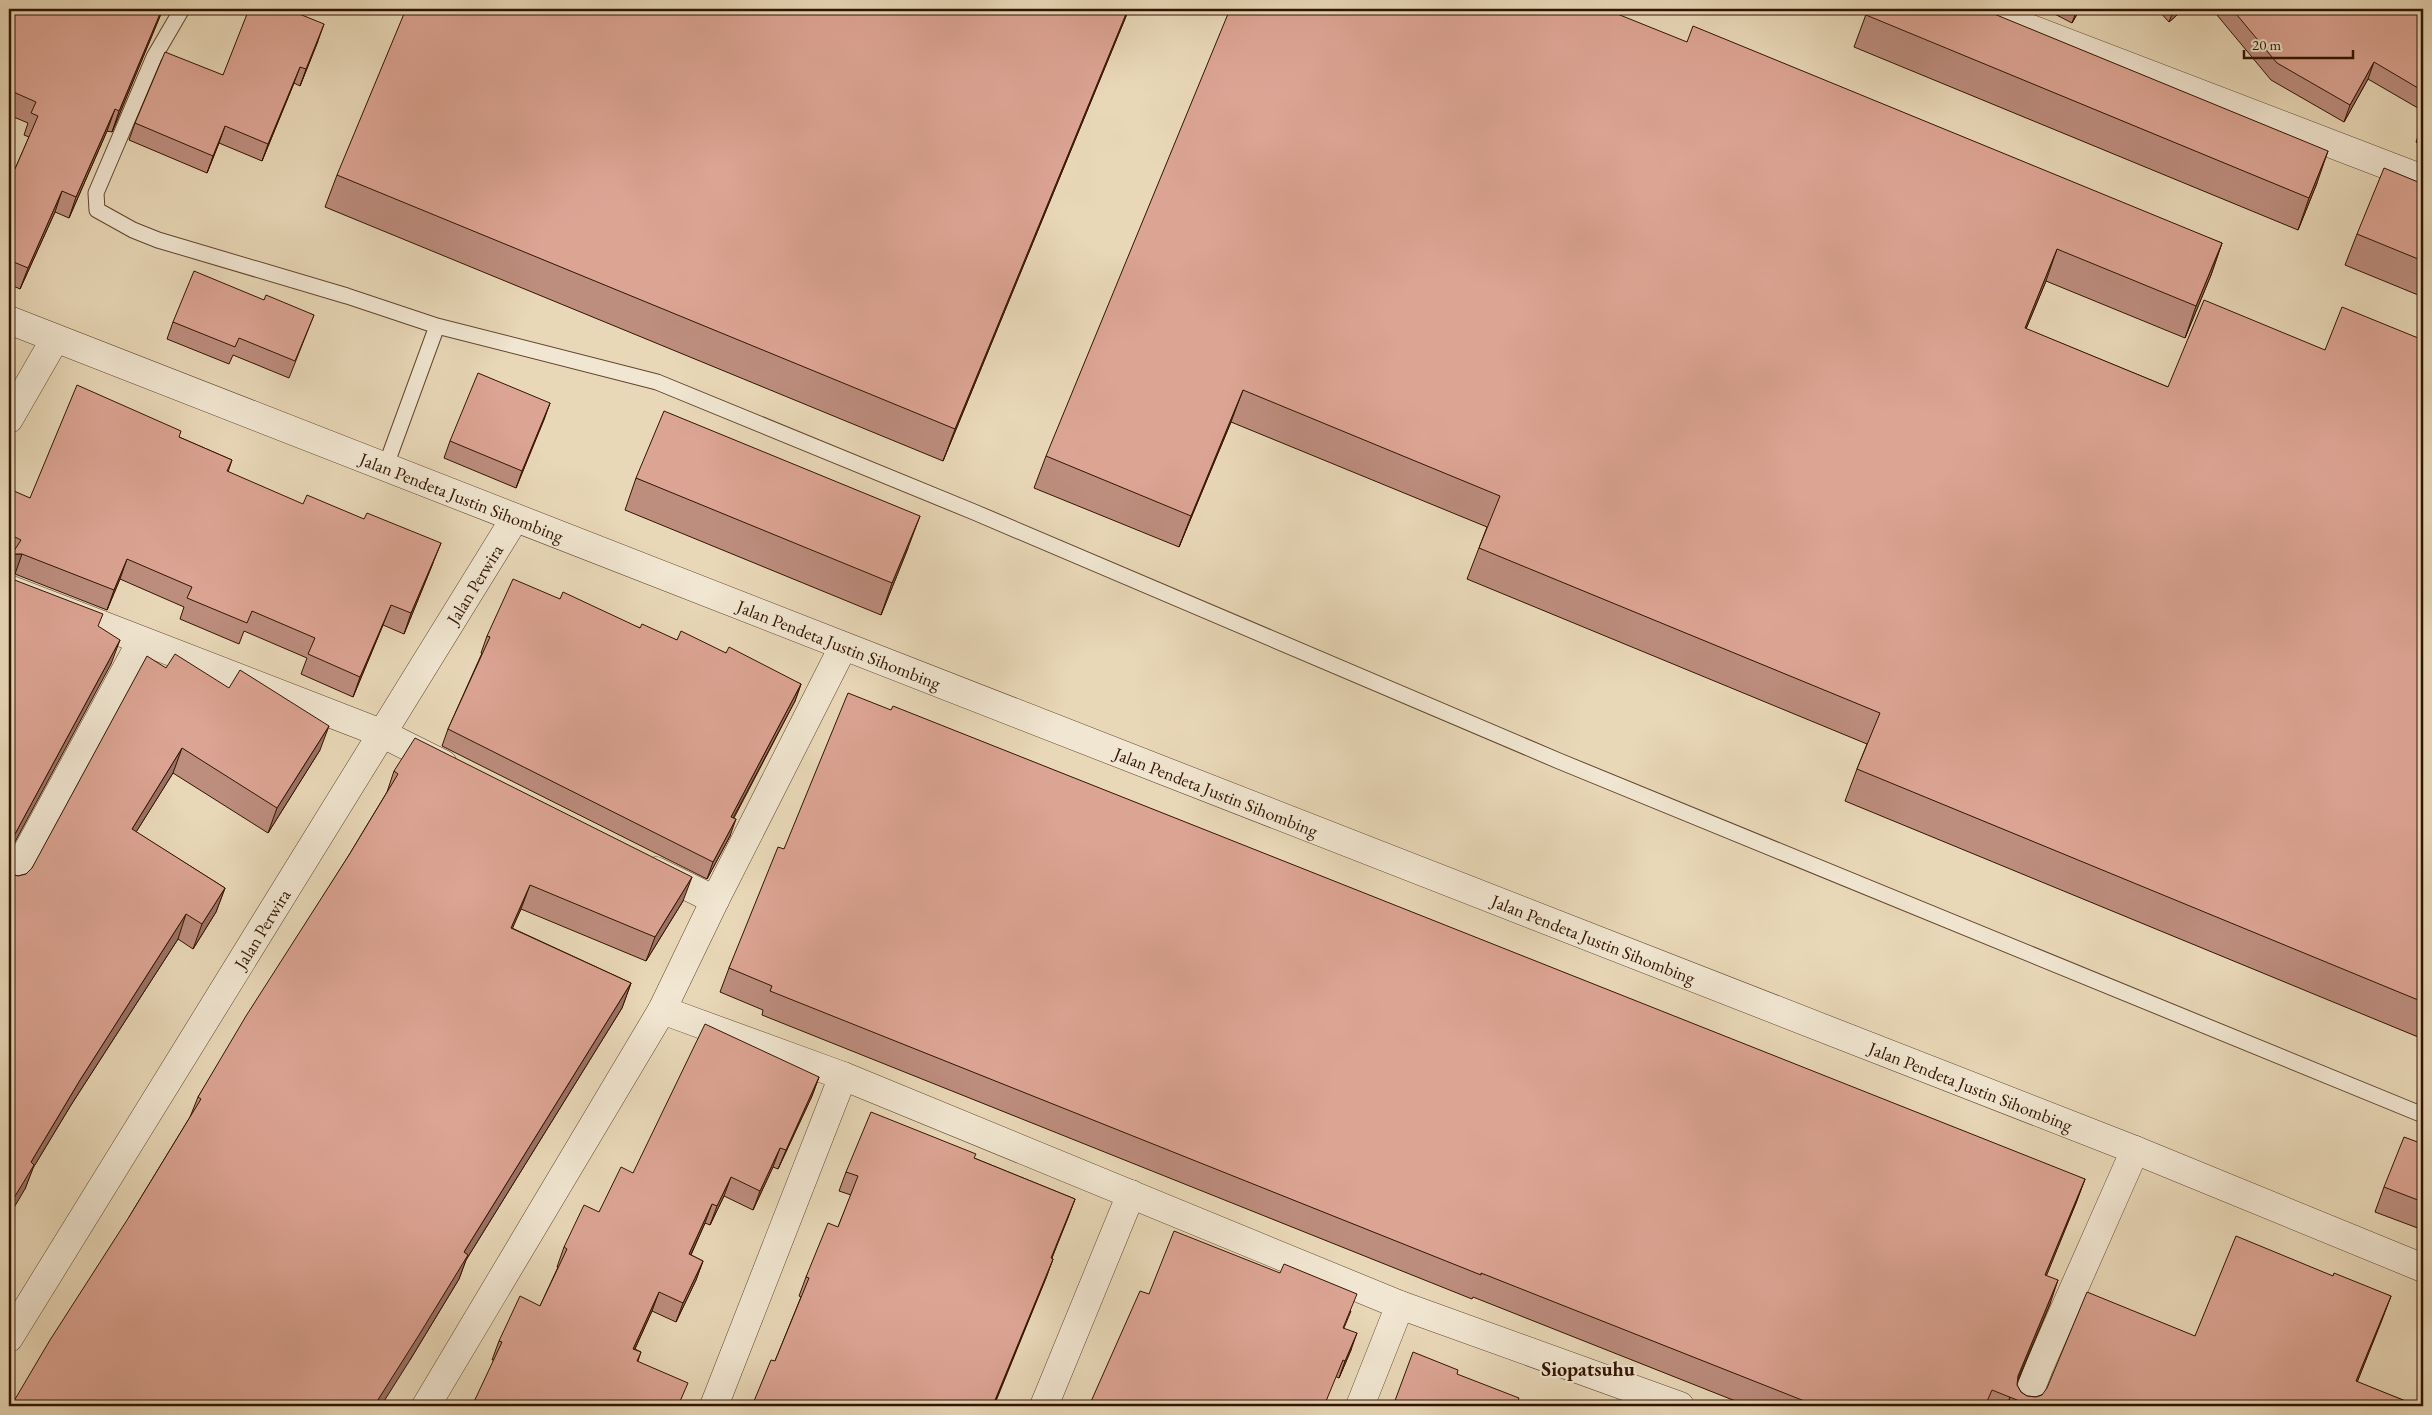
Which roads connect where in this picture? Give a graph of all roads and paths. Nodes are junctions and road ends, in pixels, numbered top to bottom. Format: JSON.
{"nodes":[{"id":1,"x":182,"y":9,"type":"edge"},
{"id":2,"x":1979,"y":9,"type":"edge"},
{"id":3,"x":2423,"y":179,"type":"edge"},
{"id":4,"x":9,"y":320,"type":"edge"},
{"id":5,"x":437,"y":326,"type":"junction"},
{"id":6,"x":55,"y":339,"type":"junction"},
{"id":7,"x":9,"y":419,"type":"edge"},
{"id":8,"x":386,"y":468,"type":"junction"},
{"id":9,"x":515,"y":518,"type":"junction"},
{"id":10,"x":9,"y":589,"type":"edge"},
{"id":11,"x":141,"y":642,"type":"junction"},
{"id":12,"x":843,"y":647,"type":"junction"},
{"id":13,"x":381,"y":733,"type":"junction"},
{"id":14,"x":469,"y":777,"type":"edge"},
{"id":15,"x":636,"y":860,"type":"edge"},
{"id":16,"x":9,"y":885,"type":"edge"},
{"id":17,"x":714,"y":900,"type":"junction"},
{"id":18,"x":662,"y":1010,"type":"junction"},
{"id":19,"x":844,"y":1076,"type":"junction"},
{"id":20,"x":2423,"y":1115,"type":"edge"},
{"id":21,"x":2135,"y":1150,"type":"junction"},
{"id":22,"x":1131,"y":1194,"type":"junction"},
{"id":23,"x":2423,"y":1268,"type":"edge"},
{"id":24,"x":1400,"y":1305,"type":"junction"},
{"id":25,"x":9,"y":1338,"type":"edge"},
{"id":26,"x":426,"y":1406,"type":"edge"},
{"id":27,"x":714,"y":1406,"type":"edge"},
{"id":28,"x":1044,"y":1406,"type":"edge"},
{"id":29,"x":1360,"y":1406,"type":"edge"},
{"id":30,"x":1680,"y":1406,"type":"edge"},
{"id":31,"x":2024,"y":1406,"type":"edge"}],
"edges":[{"from":1,"to":5,"type":"lane"},
{"from":2,"to":3,"type":"street"},
{"from":4,"to":6,"type":"street","name":"Jalan Pendeta Justin Sihombing"},
{"from":5,"to":8,"type":"lane"},
{"from":5,"to":20,"type":"lane"},
{"from":6,"to":7,"type":"street"},
{"from":6,"to":8,"type":"street","name":"Jalan Pendeta Justin Sihombing"},
{"from":8,"to":9,"type":"street","name":"Jalan Pendeta Justin Sihombing"},
{"from":9,"to":12,"type":"street","name":"Jalan Pendeta Justin Sihombing"},
{"from":9,"to":13,"type":"street","name":"Jalan Perwira"},
{"from":10,"to":11,"type":"street"},
{"from":11,"to":13,"type":"street"},
{"from":11,"to":16,"type":"street"},
{"from":12,"to":17,"type":"street"},
{"from":12,"to":21,"type":"street","name":"Jalan Pendeta Justin Sihombing"},
{"from":13,"to":14,"type":"street"},
{"from":13,"to":25,"type":"street","name":"Jalan Perwira"},
{"from":15,"to":17,"type":"street"},
{"from":17,"to":18,"type":"street"},
{"from":18,"to":19,"type":"street"},
{"from":18,"to":26,"type":"street"},
{"from":19,"to":22,"type":"street"},
{"from":19,"to":27,"type":"street"},
{"from":21,"to":23,"type":"street","name":"Jalan Pendeta Justin Sihombing"},
{"from":21,"to":31,"type":"street"},
{"from":22,"to":24,"type":"street"},
{"from":22,"to":28,"type":"street"},
{"from":24,"to":29,"type":"street"},
{"from":24,"to":30,"type":"street"}]}
